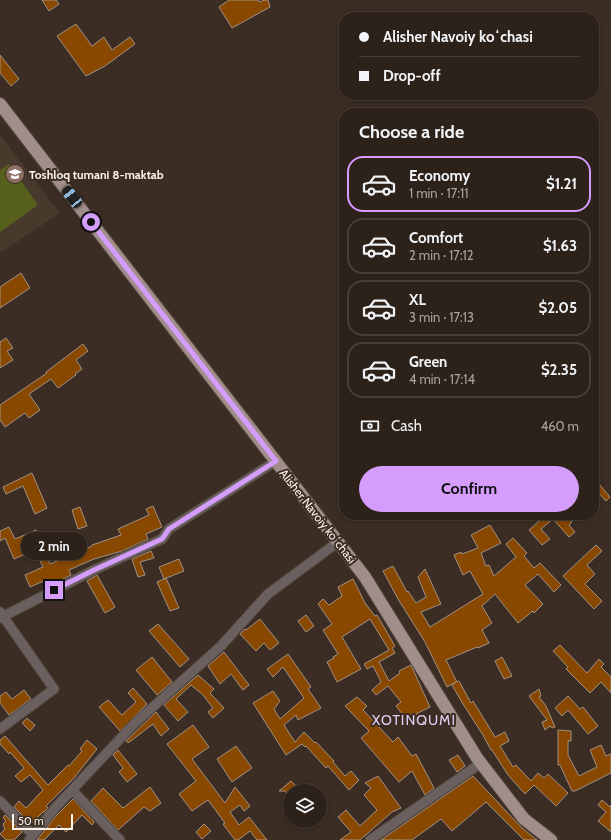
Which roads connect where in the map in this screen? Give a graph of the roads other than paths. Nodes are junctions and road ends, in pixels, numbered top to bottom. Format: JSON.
{"nodes":[{"id":1,"x":0,"y":104,"type":"edge"},
{"id":2,"x":276,"y":461,"type":"junction"},
{"id":3,"x":338,"y":542,"type":"junction"},
{"id":4,"x":1,"y":615,"type":"edge"},
{"id":5,"x":0,"y":729,"type":"edge"},
{"id":6,"x":480,"y":762,"type":"junction"},
{"id":7,"x":72,"y":790,"type":"junction"},
{"id":8,"x":0,"y":801,"type":"edge"},
{"id":9,"x":31,"y":838,"type":"edge"},
{"id":10,"x":120,"y":840,"type":"edge"},
{"id":11,"x":370,"y":840,"type":"edge"},
{"id":12,"x":551,"y":840,"type":"edge"}],
"edges":[{"from":1,"to":2,"type":"main road","name":"Alisher Navoiy koʻchasi"},
{"from":2,"to":3,"type":"main road","name":"Alisher Navoiy koʻchasi"},
{"from":2,"to":4,"type":"street"},
{"from":3,"to":6,"type":"main road","name":"Alisher Navoiy koʻchasi"},
{"from":3,"to":7,"type":"street"},
{"from":4,"to":5,"type":"street"},
{"from":6,"to":11,"type":"street"},
{"from":6,"to":12,"type":"main road","name":"Alisher Navoiy koʻchasi"},
{"from":7,"to":9,"type":"street"},
{"from":7,"to":10,"type":"street"},
{"from":8,"to":9,"type":"street"}]}
